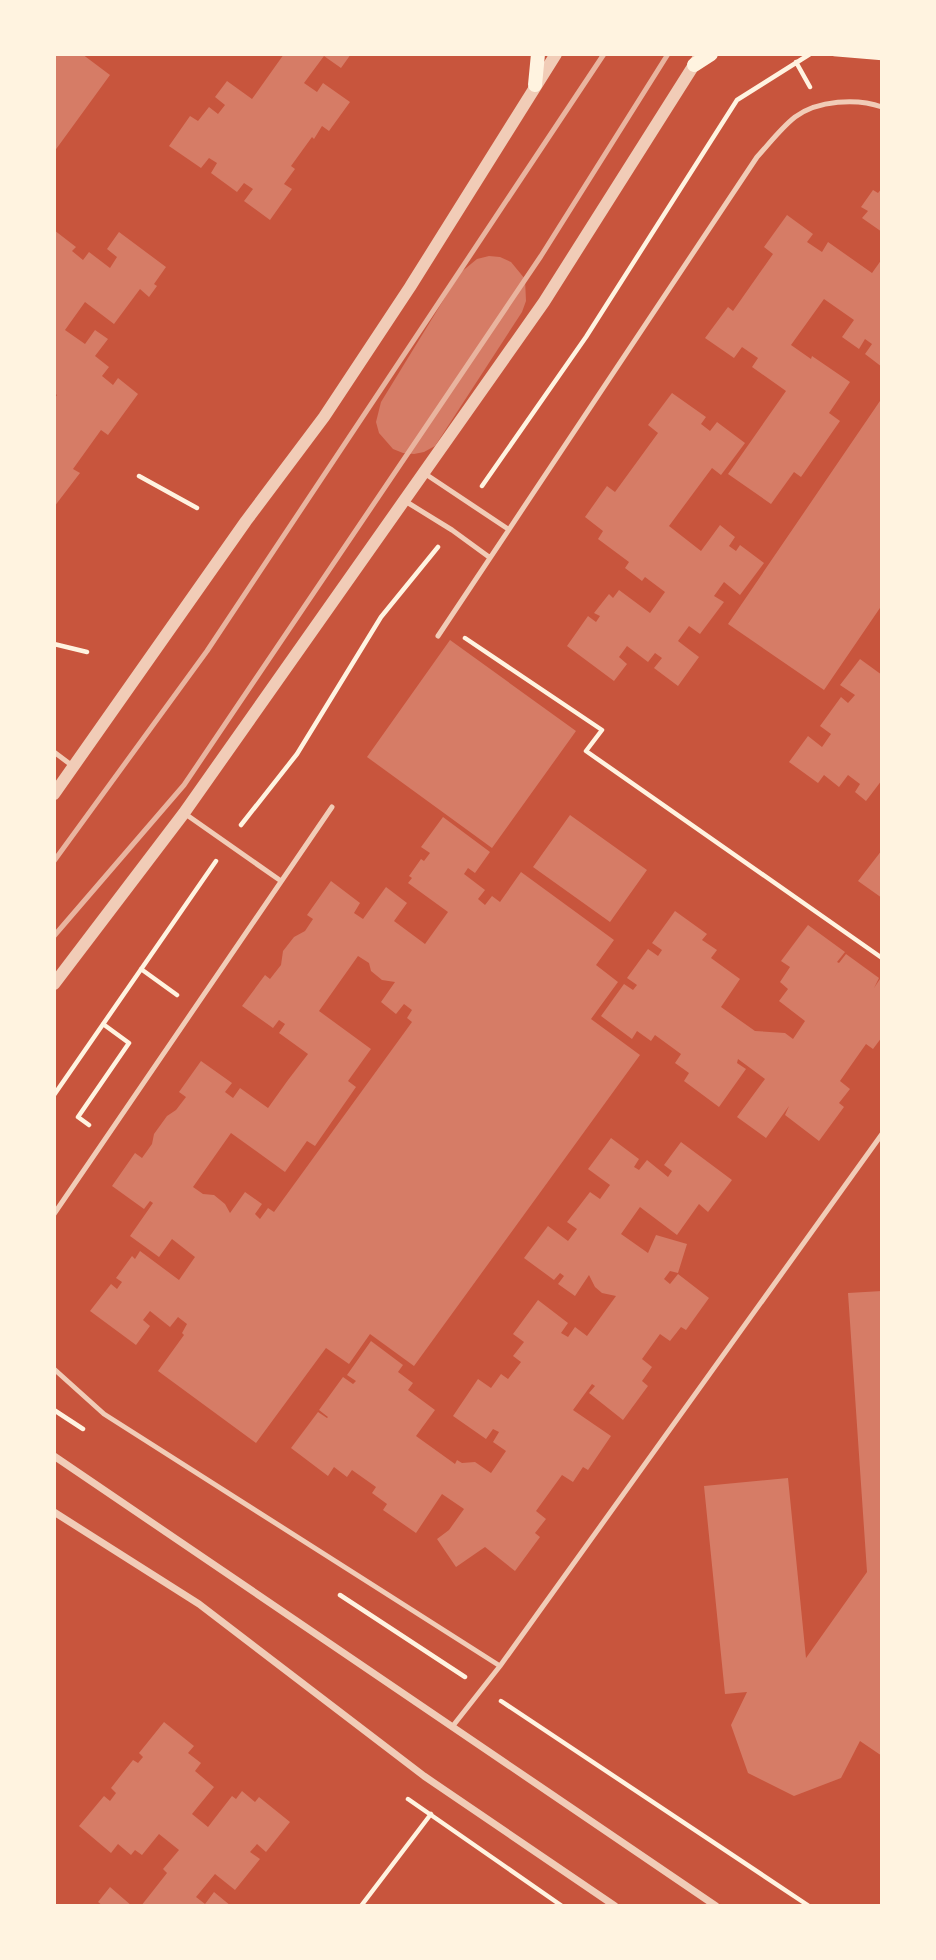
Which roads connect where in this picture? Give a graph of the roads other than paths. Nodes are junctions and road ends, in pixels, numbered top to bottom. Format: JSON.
{"nodes":[{"id":1,"x":538,"y":54,"type":"edge"},
{"id":2,"x":556,"y":54,"type":"edge"},
{"id":3,"x":711,"y":54,"type":"edge"},
{"id":4,"x":697,"y":60,"type":"edge"},
{"id":5,"x":536,"y":85,"type":"junction"},
{"id":6,"x":882,"y":107,"type":"edge"},
{"id":7,"x":424,"y":473,"type":"junction"},
{"id":8,"x":404,"y":501,"type":"junction"},
{"id":9,"x":508,"y":530,"type":"junction"},
{"id":10,"x":489,"y":557,"type":"junction"},
{"id":11,"x":438,"y":636,"type":"dead end"},
{"id":12,"x":54,"y":752,"type":"edge"},
{"id":13,"x":75,"y":767,"type":"junction"},
{"id":14,"x":54,"y":794,"type":"edge"},
{"id":15,"x":332,"y":807,"type":"dead end"},
{"id":16,"x":184,"y":813,"type":"junction"},
{"id":17,"x":281,"y":881,"type":"junction"},
{"id":18,"x":54,"y":984,"type":"edge"},
{"id":19,"x":882,"y":1134,"type":"edge"},
{"id":20,"x":54,"y":1214,"type":"edge"},
{"id":21,"x":54,"y":1369,"type":"edge"},
{"id":22,"x":54,"y":1456,"type":"edge"},
{"id":23,"x":54,"y":1512,"type":"edge"},
{"id":24,"x":500,"y":1666,"type":"junction"},
{"id":25,"x":452,"y":1727,"type":"junction"},
{"id":26,"x":615,"y":1906,"type":"edge"},
{"id":27,"x":716,"y":1906,"type":"edge"}],
"edges":[{"from":1,"to":5,"type":"main road"},
{"from":2,"to":5,"type":"street"},
{"from":3,"to":4,"type":"main road"},
{"from":4,"to":7,"type":"street"},
{"from":5,"to":13,"type":"street"},
{"from":6,"to":9,"type":"lane"},
{"from":7,"to":8,"type":"street"},
{"from":7,"to":9,"type":"lane"},
{"from":8,"to":10,"type":"lane"},
{"from":8,"to":16,"type":"street"},
{"from":9,"to":10,"type":"lane"},
{"from":10,"to":11,"type":"lane"},
{"from":12,"to":13,"type":"lane"},
{"from":13,"to":14,"type":"street"},
{"from":15,"to":17,"type":"lane"},
{"from":16,"to":17,"type":"lane"},
{"from":16,"to":18,"type":"street"},
{"from":17,"to":20,"type":"lane"},
{"from":19,"to":24,"type":"lane"},
{"from":21,"to":24,"type":"lane"},
{"from":22,"to":25,"type":"street"},
{"from":23,"to":26,"type":"street"},
{"from":24,"to":25,"type":"lane"},
{"from":25,"to":27,"type":"street"}]}
